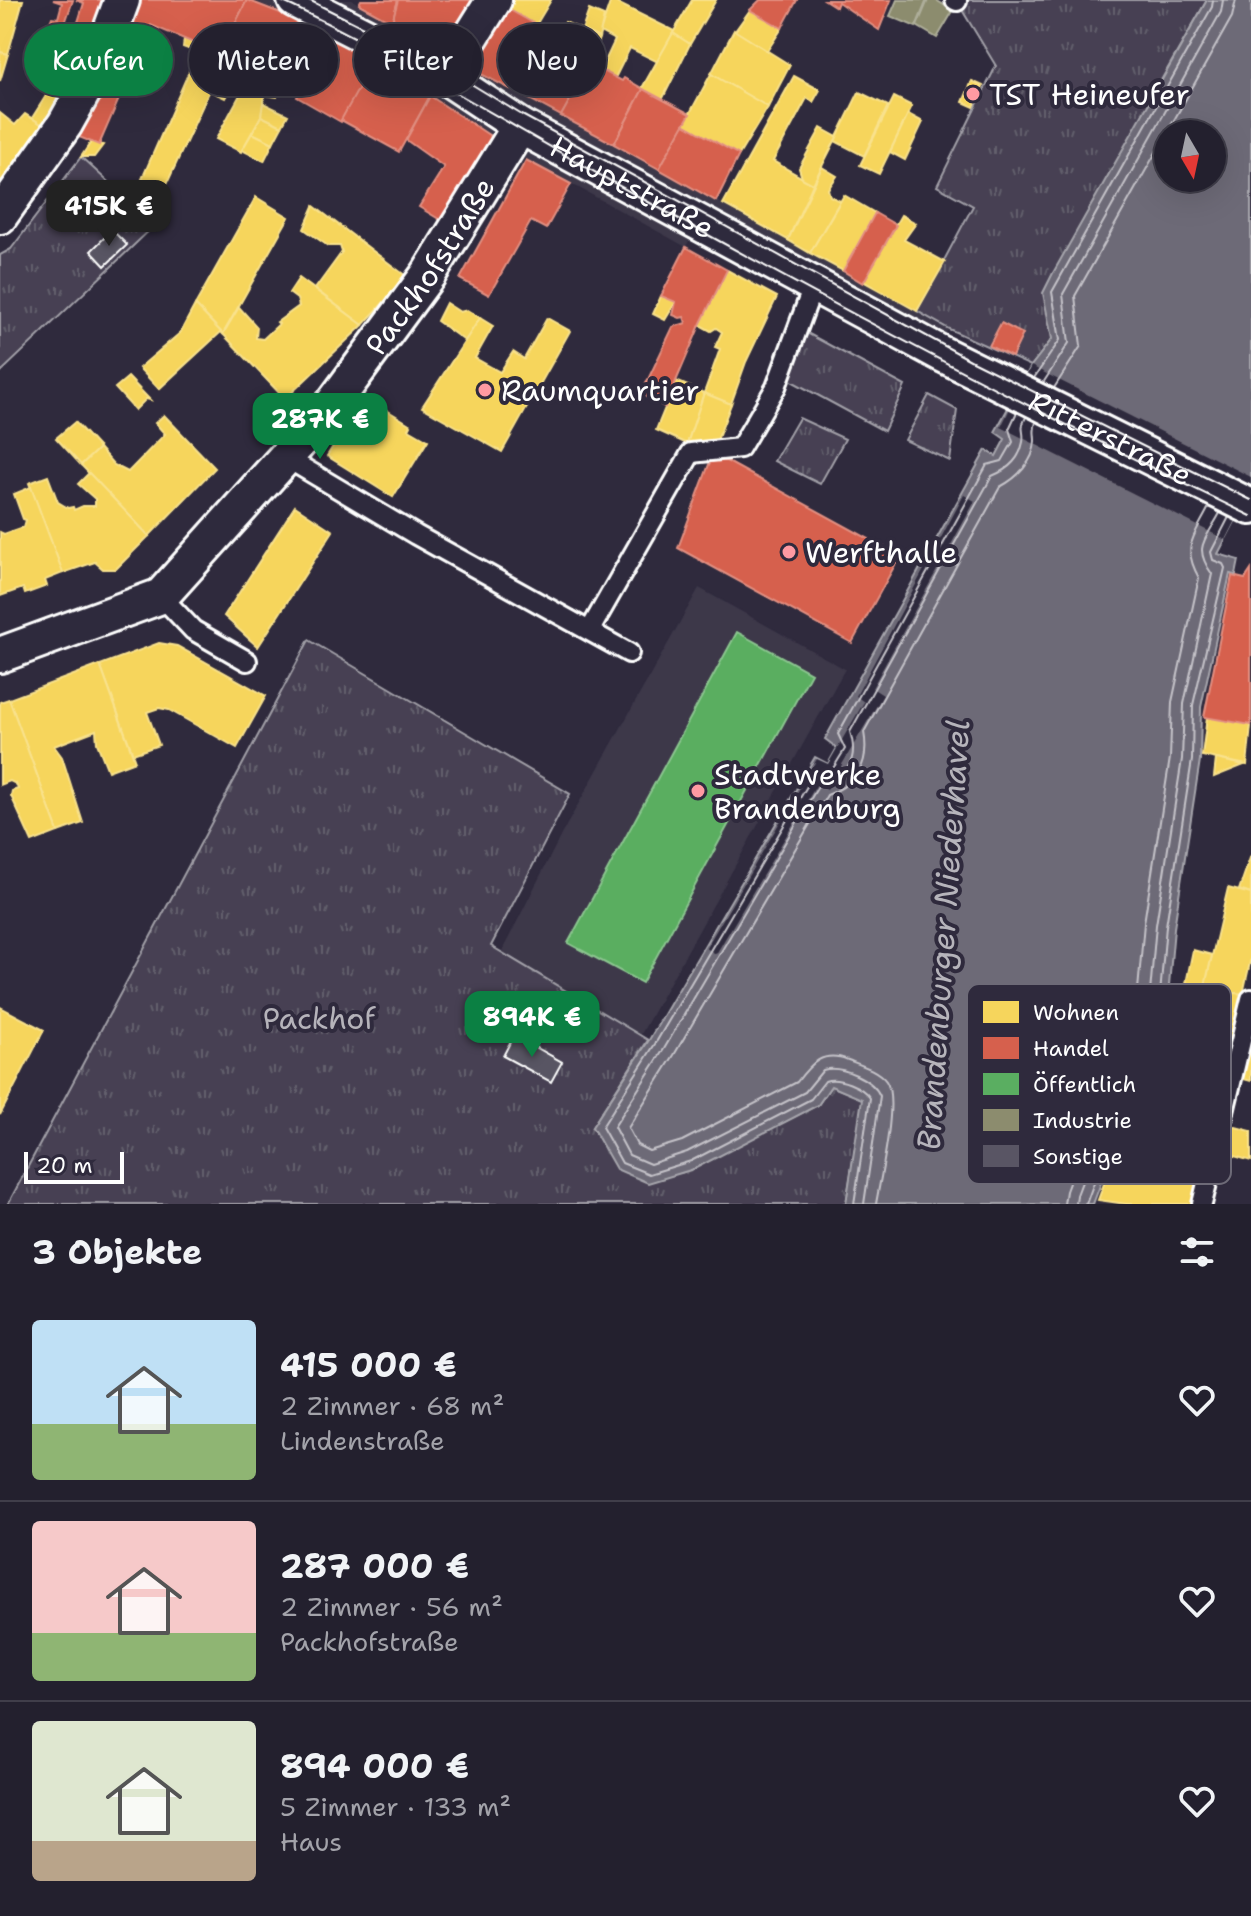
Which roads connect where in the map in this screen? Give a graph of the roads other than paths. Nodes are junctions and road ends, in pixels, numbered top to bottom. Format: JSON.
{"nodes":[{"id":1,"x":122,"y":0,"type":"edge"},
{"id":2,"x":295,"y":0,"type":"edge"},
{"id":3,"x":494,"y":0,"type":"edge"},
{"id":4,"x":479,"y":24,"type":"edge"},
{"id":5,"x":354,"y":30,"type":"edge"},
{"id":6,"x":475,"y":96,"type":"edge"},
{"id":7,"x":520,"y":126,"type":"junction"},
{"id":8,"x":0,"y":216,"type":"edge"},
{"id":9,"x":814,"y":284,"type":"junction"},
{"id":10,"x":971,"y":369,"type":"joint"},
{"id":11,"x":285,"y":457,"type":"junction"},
{"id":12,"x":1251,"y":507,"type":"edge"},
{"id":13,"x":161,"y":596,"type":"junction"},
{"id":14,"x":590,"y":630,"type":"junction"},
{"id":15,"x":629,"y":653,"type":"dead end"},
{"id":16,"x":0,"y":655,"type":"edge"},
{"id":17,"x":247,"y":661,"type":"dead end"},
{"id":18,"x":1251,"y":999,"type":"edge"},
{"id":19,"x":1231,"y":1083,"type":"edge"},
{"id":20,"x":1207,"y":1184,"type":"edge"},
{"id":21,"x":1202,"y":1204,"type":"edge"}],
"edges":[{"from":1,"to":8,"type":"street"},
{"from":2,"to":5,"type":"street","name":"Hauptstraße"},
{"from":3,"to":4,"type":"street"},
{"from":6,"to":7,"type":"street","name":"Hauptstraße"},
{"from":7,"to":9,"type":"street","name":"Hauptstraße"},
{"from":7,"to":11,"type":"street","name":"Packhofstraße"},
{"from":9,"to":10,"type":"street","name":"Hauptstraße"},
{"from":9,"to":14,"type":"lane"},
{"from":10,"to":12,"type":"street","name":"Ritterstraße"},
{"from":11,"to":13,"type":"street","name":"Packhofstraße"},
{"from":11,"to":14,"type":"lane"},
{"from":13,"to":16,"type":"street","name":"Packhofstraße"},
{"from":13,"to":17,"type":"lane"},
{"from":14,"to":15,"type":"lane"},
{"from":18,"to":19,"type":"lane"},
{"from":20,"to":21,"type":"lane"}]}
